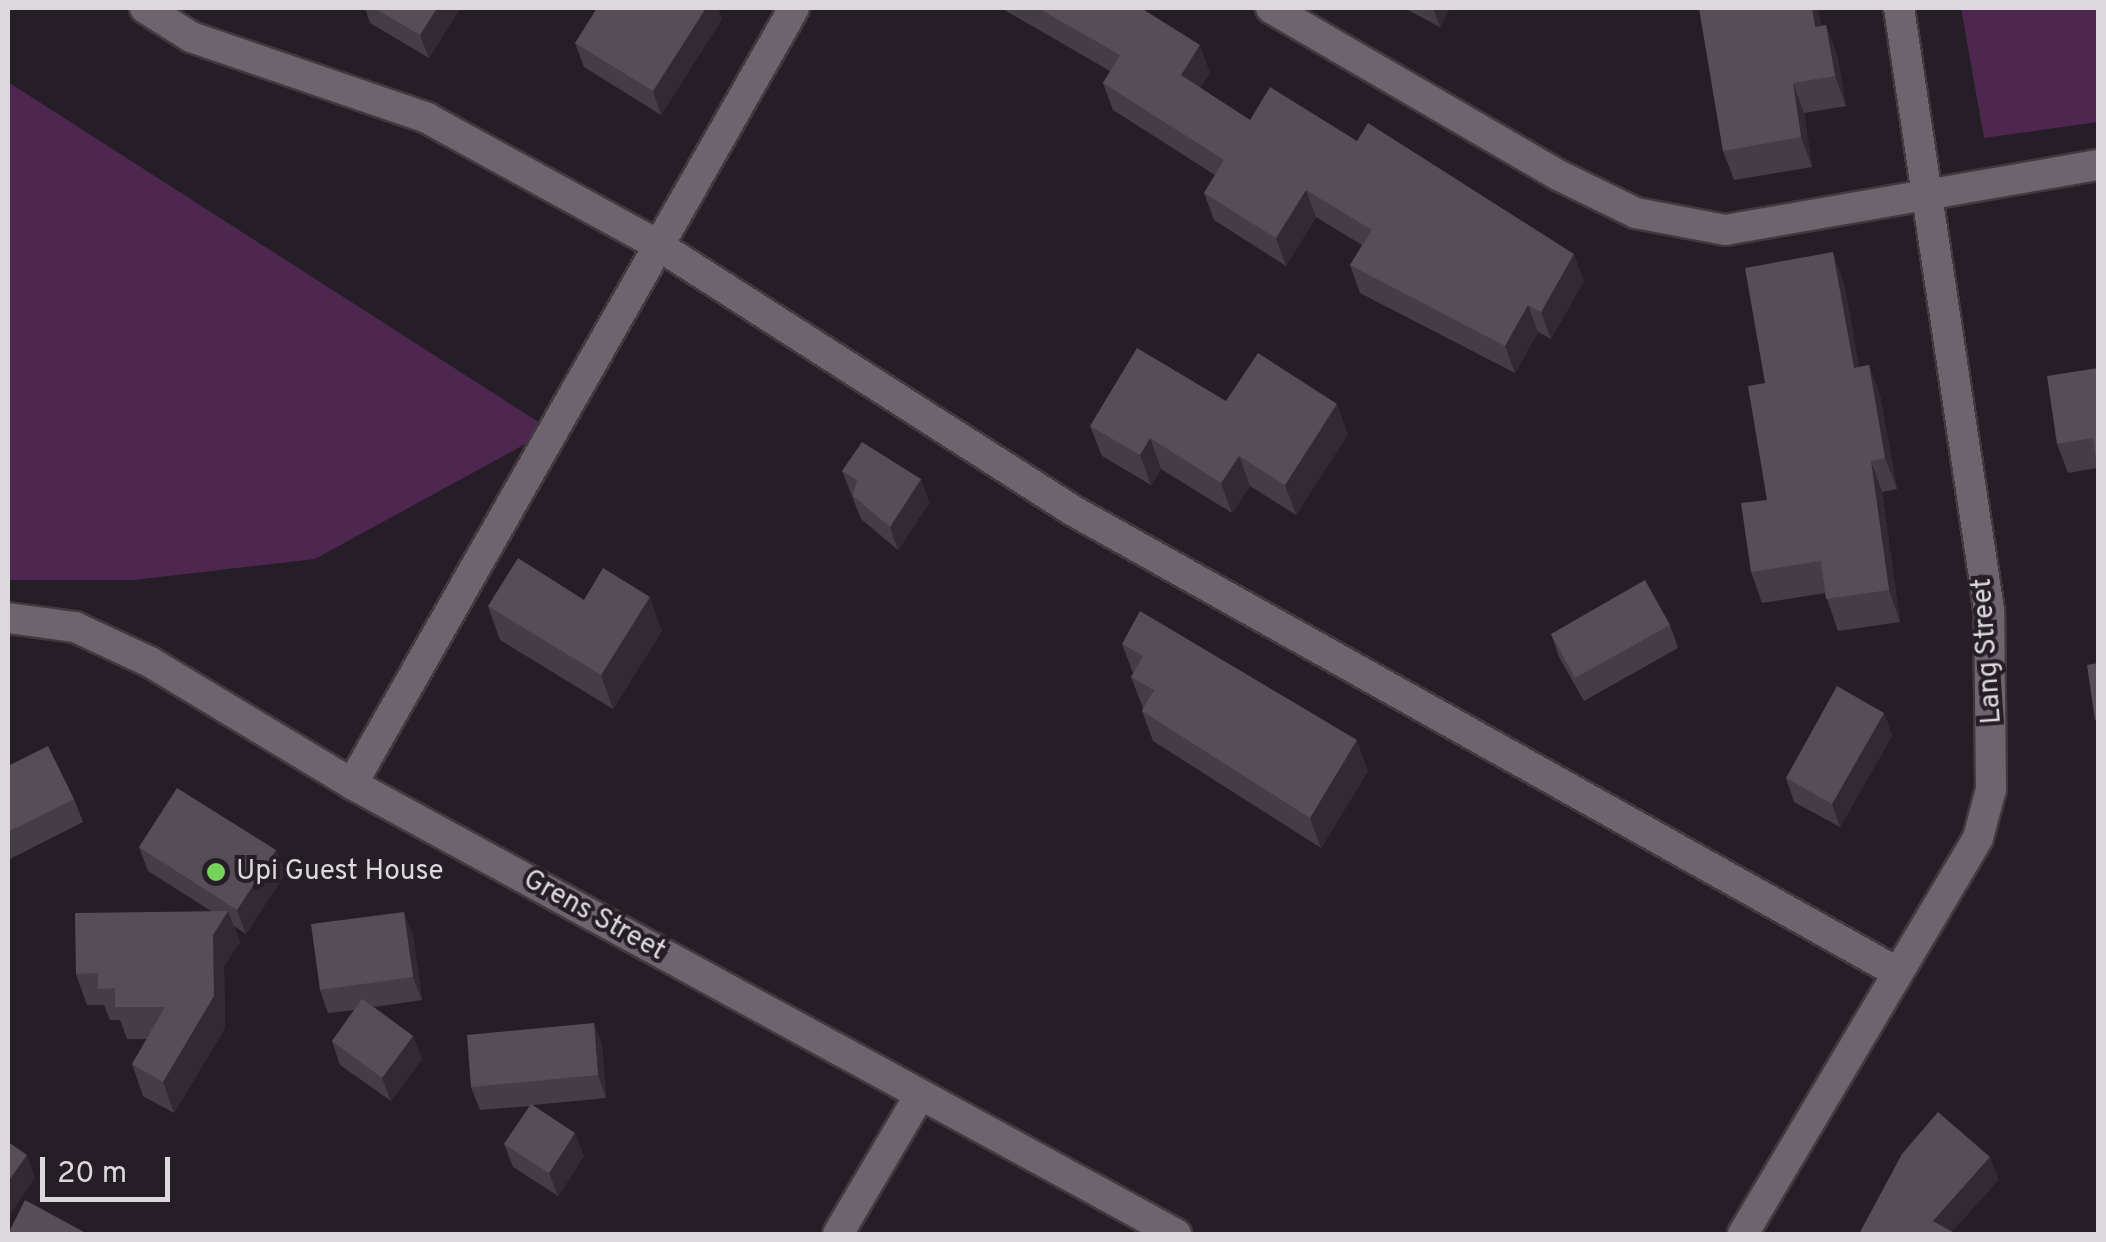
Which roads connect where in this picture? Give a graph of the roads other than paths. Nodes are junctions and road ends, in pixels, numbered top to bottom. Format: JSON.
{"nodes":[{"id":1,"x":145,"y":8,"type":"edge"},
{"id":2,"x":794,"y":8,"type":"edge"},
{"id":3,"x":1271,"y":8,"type":"edge"},
{"id":4,"x":1899,"y":8,"type":"edge"},
{"id":5,"x":2098,"y":165,"type":"edge"},
{"id":6,"x":1924,"y":195,"type":"junction"},
{"id":7,"x":656,"y":244,"type":"junction"},
{"id":8,"x":8,"y":618,"type":"edge"},
{"id":9,"x":352,"y":784,"type":"junction"},
{"id":10,"x":1895,"y":971,"type":"junction"},
{"id":11,"x":920,"y":1095,"type":"junction"},
{"id":12,"x":838,"y":1234,"type":"edge"},
{"id":13,"x":1176,"y":1234,"type":"edge"},
{"id":14,"x":1743,"y":1234,"type":"edge"}],
"edges":[{"from":1,"to":7,"type":"street"},
{"from":2,"to":7,"type":"street"},
{"from":3,"to":6,"type":"street"},
{"from":4,"to":6,"type":"street","name":"Lang Street"},
{"from":5,"to":6,"type":"street"},
{"from":6,"to":10,"type":"street","name":"Lang Street"},
{"from":7,"to":9,"type":"street"},
{"from":7,"to":10,"type":"street"},
{"from":8,"to":9,"type":"street","name":"Grens Street"},
{"from":9,"to":11,"type":"street","name":"Grens Street"},
{"from":10,"to":14,"type":"street","name":"Lang Street"},
{"from":11,"to":12,"type":"street"},
{"from":11,"to":13,"type":"street","name":"Grens Street"}]}
